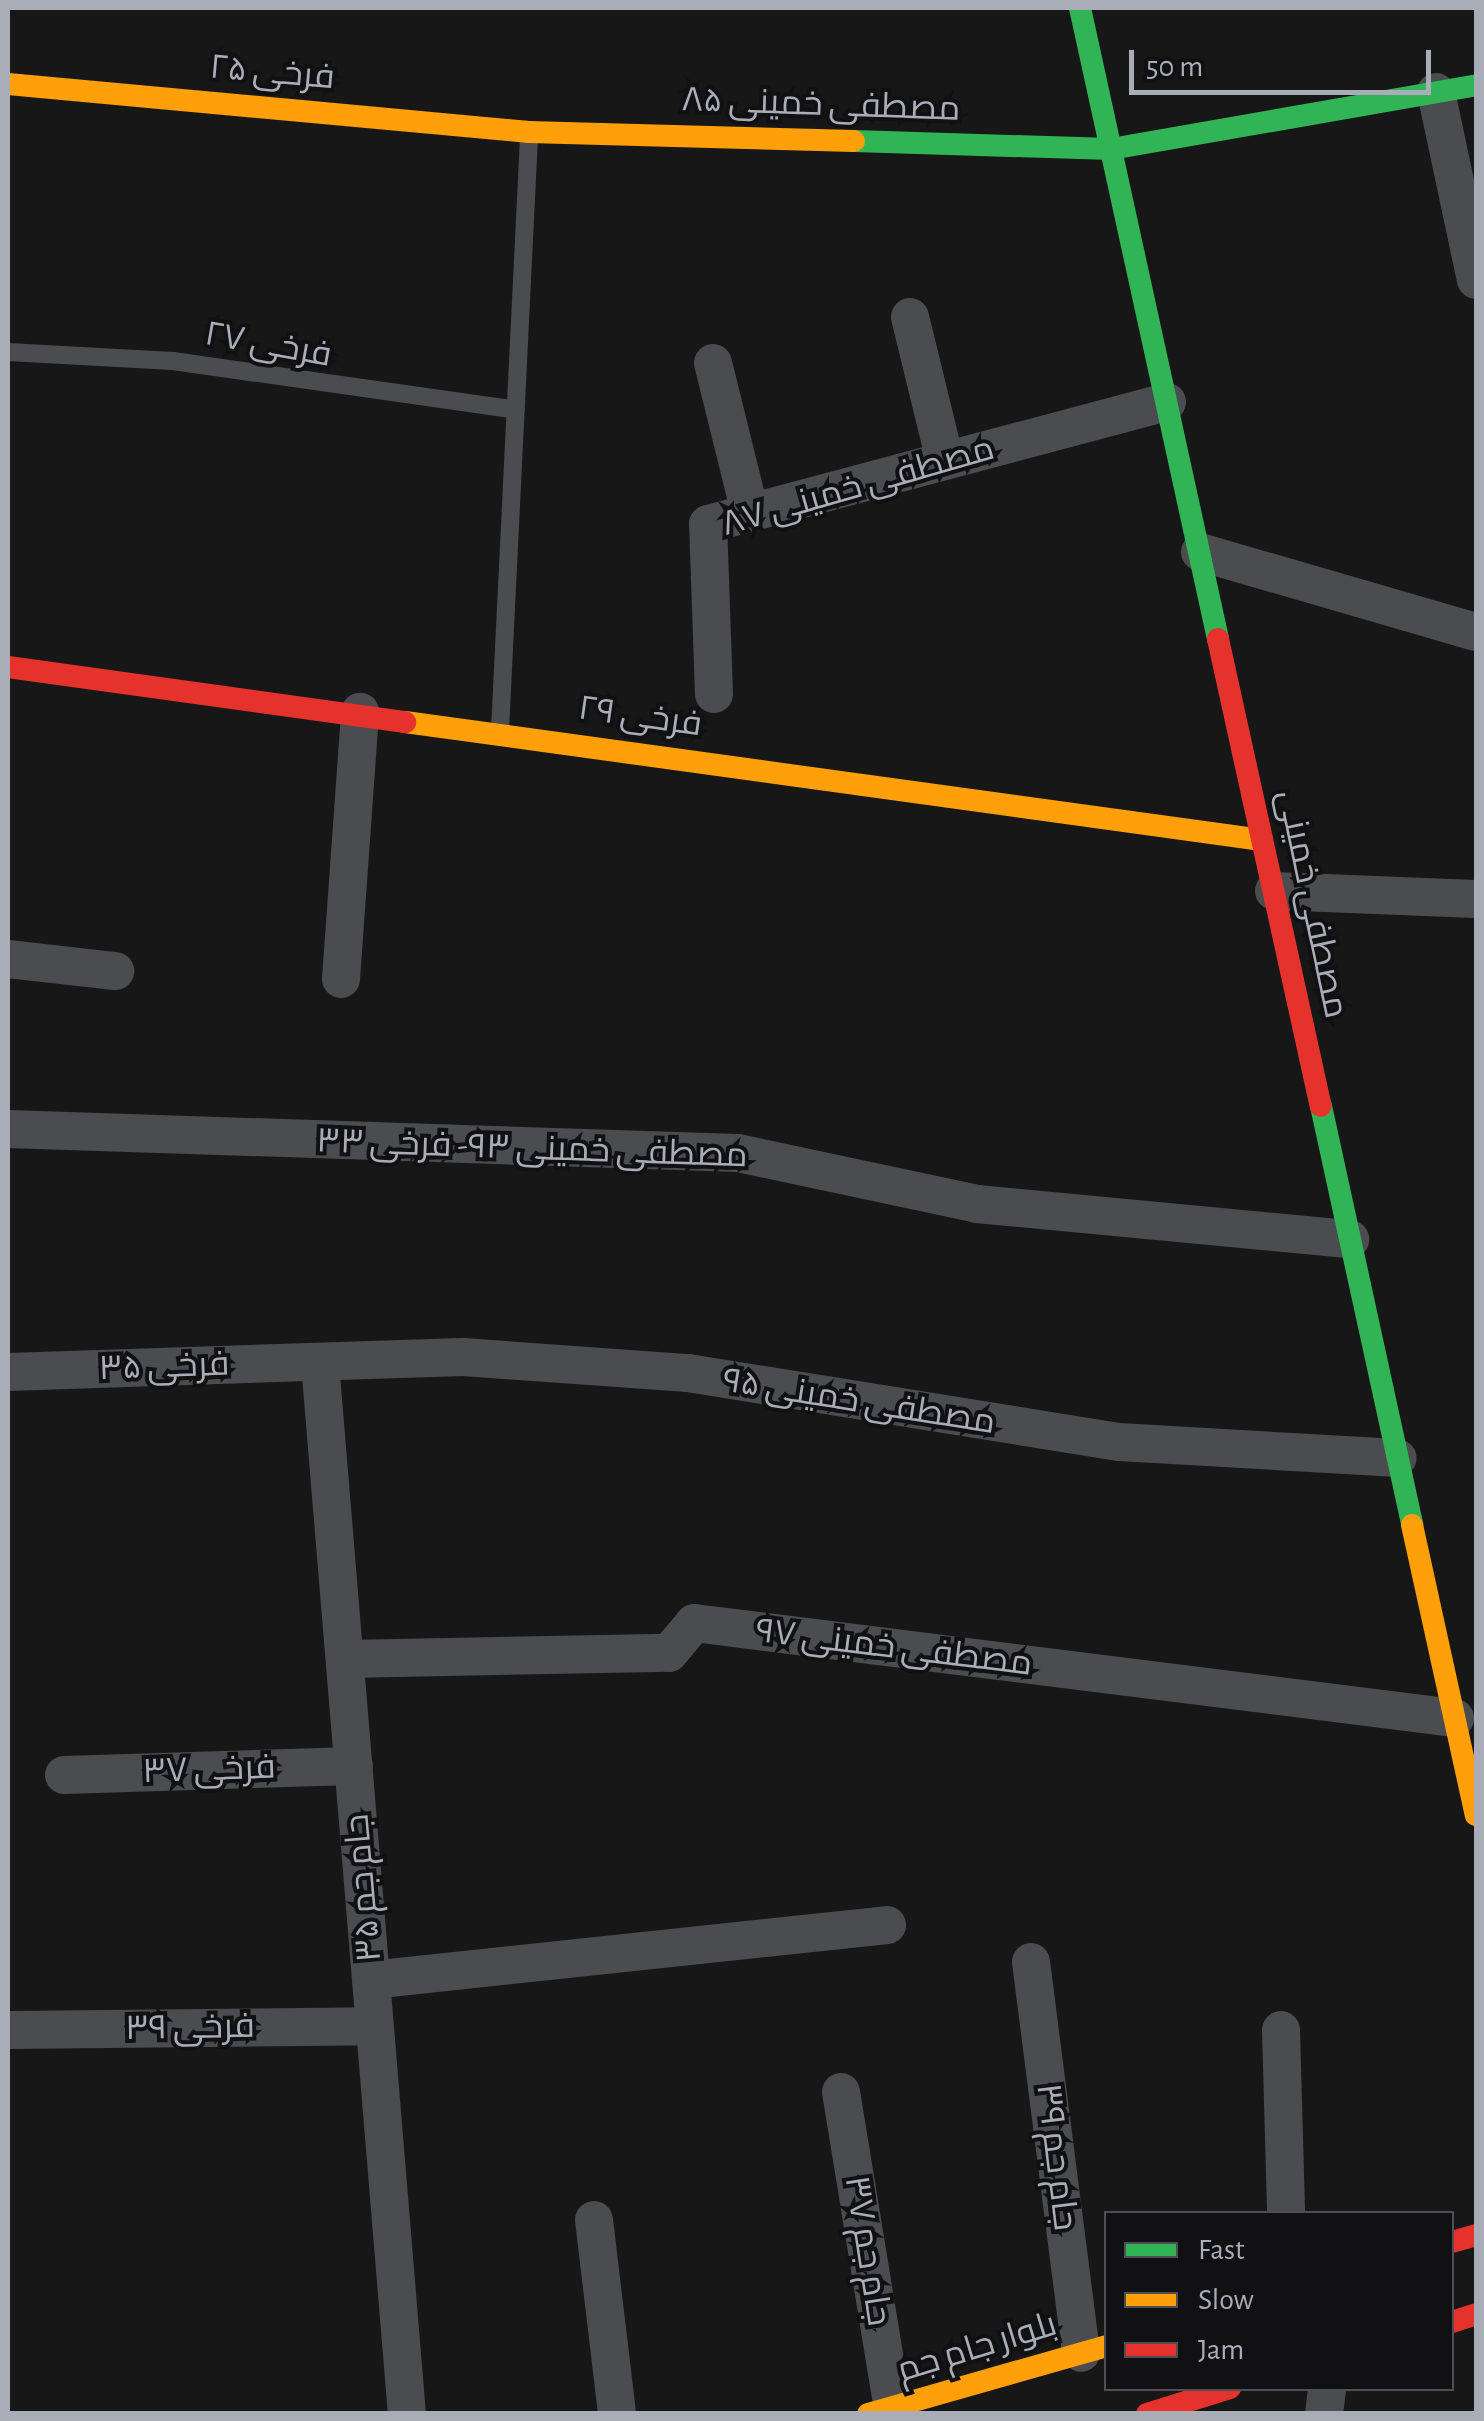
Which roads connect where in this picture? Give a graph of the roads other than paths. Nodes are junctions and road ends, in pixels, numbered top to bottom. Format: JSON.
{"nodes":[{"id":1,"x":1080,"y":8,"type":"edge"},
{"id":2,"x":8,"y":84,"type":"edge"},
{"id":3,"x":1476,"y":85,"type":"edge"},
{"id":4,"x":1436,"y":92,"type":"junction"},
{"id":5,"x":529,"y":132,"type":"junction"},
{"id":6,"x":1111,"y":149,"type":"junction"},
{"id":7,"x":1476,"y":280,"type":"edge"},
{"id":8,"x":910,"y":317,"type":"dead end"},
{"id":9,"x":8,"y":352,"type":"edge"},
{"id":10,"x":713,"y":362,"type":"dead end"},
{"id":11,"x":1167,"y":402,"type":"junction"},
{"id":12,"x":516,"y":410,"type":"junction"},
{"id":13,"x":945,"y":461,"type":"junction"},
{"id":14,"x":750,"y":513,"type":"junction"},
{"id":15,"x":1200,"y":552,"type":"junction"},
{"id":16,"x":1476,"y":632,"type":"edge"},
{"id":17,"x":8,"y":667,"type":"edge"},
{"id":18,"x":714,"y":694,"type":"dead end"},
{"id":19,"x":360,"y":712,"type":"junction"},
{"id":20,"x":500,"y":732,"type":"junction"},
{"id":21,"x":1262,"y":840,"type":"junction"},
{"id":22,"x":1274,"y":891,"type":"junction"},
{"id":23,"x":1476,"y":899,"type":"edge"},
{"id":24,"x":8,"y":959,"type":"edge"},
{"id":25,"x":115,"y":971,"type":"dead end"},
{"id":26,"x":341,"y":979,"type":"dead end"},
{"id":27,"x":8,"y":1129,"type":"edge"},
{"id":28,"x":1350,"y":1239,"type":"junction"},
{"id":29,"x":320,"y":1363,"type":"junction"},
{"id":30,"x":8,"y":1372,"type":"edge"},
{"id":31,"x":1398,"y":1458,"type":"junction"},
{"id":32,"x":345,"y":1659,"type":"junction"},
{"id":33,"x":1455,"y":1718,"type":"junction"},
{"id":34,"x":354,"y":1766,"type":"junction"},
{"id":35,"x":64,"y":1775,"type":"dead end"},
{"id":36,"x":1476,"y":1815,"type":"edge"},
{"id":37,"x":887,"y":1925,"type":"dead end"},
{"id":38,"x":1031,"y":1962,"type":"dead end"},
{"id":39,"x":372,"y":1980,"type":"junction"},
{"id":40,"x":373,"y":2026,"type":"junction"},
{"id":41,"x":8,"y":2030,"type":"edge"},
{"id":42,"x":1281,"y":2030,"type":"dead end"},
{"id":43,"x":841,"y":2092,"type":"dead end"},
{"id":44,"x":1286,"y":2211,"type":"edge"},
{"id":45,"x":594,"y":2220,"type":"dead end"},
{"id":46,"x":1094,"y":2350,"type":"edge"},
{"id":47,"x":1221,"y":2391,"type":"edge"},
{"id":48,"x":880,"y":2412,"type":"edge"},
{"id":49,"x":408,"y":2414,"type":"edge"},
{"id":50,"x":618,"y":2414,"type":"edge"},
{"id":51,"x":1148,"y":2414,"type":"edge"}],
"edges":[{"from":1,"to":6,"type":"street","name":"مصطفی خمینی"},
{"from":2,"to":5,"type":"street","name":"فرخی ۲۵"},
{"from":3,"to":4,"type":"street","name":"مصطفی خمینی ۸۵"},
{"from":4,"to":6,"type":"street","name":"مصطفی خمینی ۸۵"},
{"from":4,"to":7,"type":"street"},
{"from":5,"to":6,"type":"street","name":"مصطفی خمینی ۸۵"},
{"from":5,"to":12,"type":"lane"},
{"from":6,"to":11,"type":"street","name":"مصطفی خمینی"},
{"from":8,"to":13,"type":"street"},
{"from":9,"to":12,"type":"lane","name":"فرخی ۲۷"},
{"from":10,"to":14,"type":"street"},
{"from":11,"to":13,"type":"street","name":"مصطفی خمینی ۸۷"},
{"from":11,"to":15,"type":"street","name":"مصطفی خمینی"},
{"from":12,"to":20,"type":"lane"},
{"from":13,"to":14,"type":"street","name":"مصطفی خمینی ۸۷"},
{"from":14,"to":18,"type":"street","name":"مصطفی خمینی ۸۷"},
{"from":15,"to":16,"type":"street"},
{"from":15,"to":21,"type":"street","name":"مصطفی خمینی"},
{"from":17,"to":19,"type":"street","name":"فرخی ۲۹"},
{"from":19,"to":20,"type":"street","name":"فرخی ۲۹"},
{"from":19,"to":26,"type":"street"},
{"from":20,"to":21,"type":"street","name":"فرخی ۲۹"},
{"from":21,"to":22,"type":"street","name":"مصطفی خمینی"},
{"from":22,"to":23,"type":"street"},
{"from":22,"to":28,"type":"street","name":"مصطفی خمینی"},
{"from":24,"to":25,"type":"street"},
{"from":27,"to":28,"type":"street","name":"مصطفی خمینی ۹۳- فرخی ۳۳"},
{"from":28,"to":31,"type":"street","name":"مصطفی خمینی"},
{"from":29,"to":30,"type":"street","name":"فرخی ۳۵"},
{"from":29,"to":31,"type":"street","name":"مصطفی خمینی ۹۵"},
{"from":29,"to":32,"type":"street","name":"جام جم ۳۵"},
{"from":31,"to":33,"type":"street","name":"مصطفی خمینی"},
{"from":32,"to":33,"type":"street","name":"مصطفی خمینی ۹۷"},
{"from":32,"to":34,"type":"street","name":"جام جم ۳۵"},
{"from":33,"to":36,"type":"street","name":"مصطفی خمینی"},
{"from":34,"to":35,"type":"street","name":"فرخی ۳۷"},
{"from":34,"to":39,"type":"street","name":"جام جم ۳۵"},
{"from":37,"to":39,"type":"street"},
{"from":38,"to":46,"type":"street","name":"جام جم ۳۹"},
{"from":39,"to":40,"type":"street","name":"جام جم ۳۵"},
{"from":40,"to":41,"type":"street","name":"فرخی ۳۹"},
{"from":40,"to":49,"type":"street","name":"جام جم ۳۵"},
{"from":42,"to":44,"type":"street"},
{"from":43,"to":48,"type":"street","name":"جام جم ۳۷"},
{"from":45,"to":50,"type":"street"},
{"from":46,"to":48,"type":"street","name":"بلوار جام جم"},
{"from":47,"to":51,"type":"street"}]}
